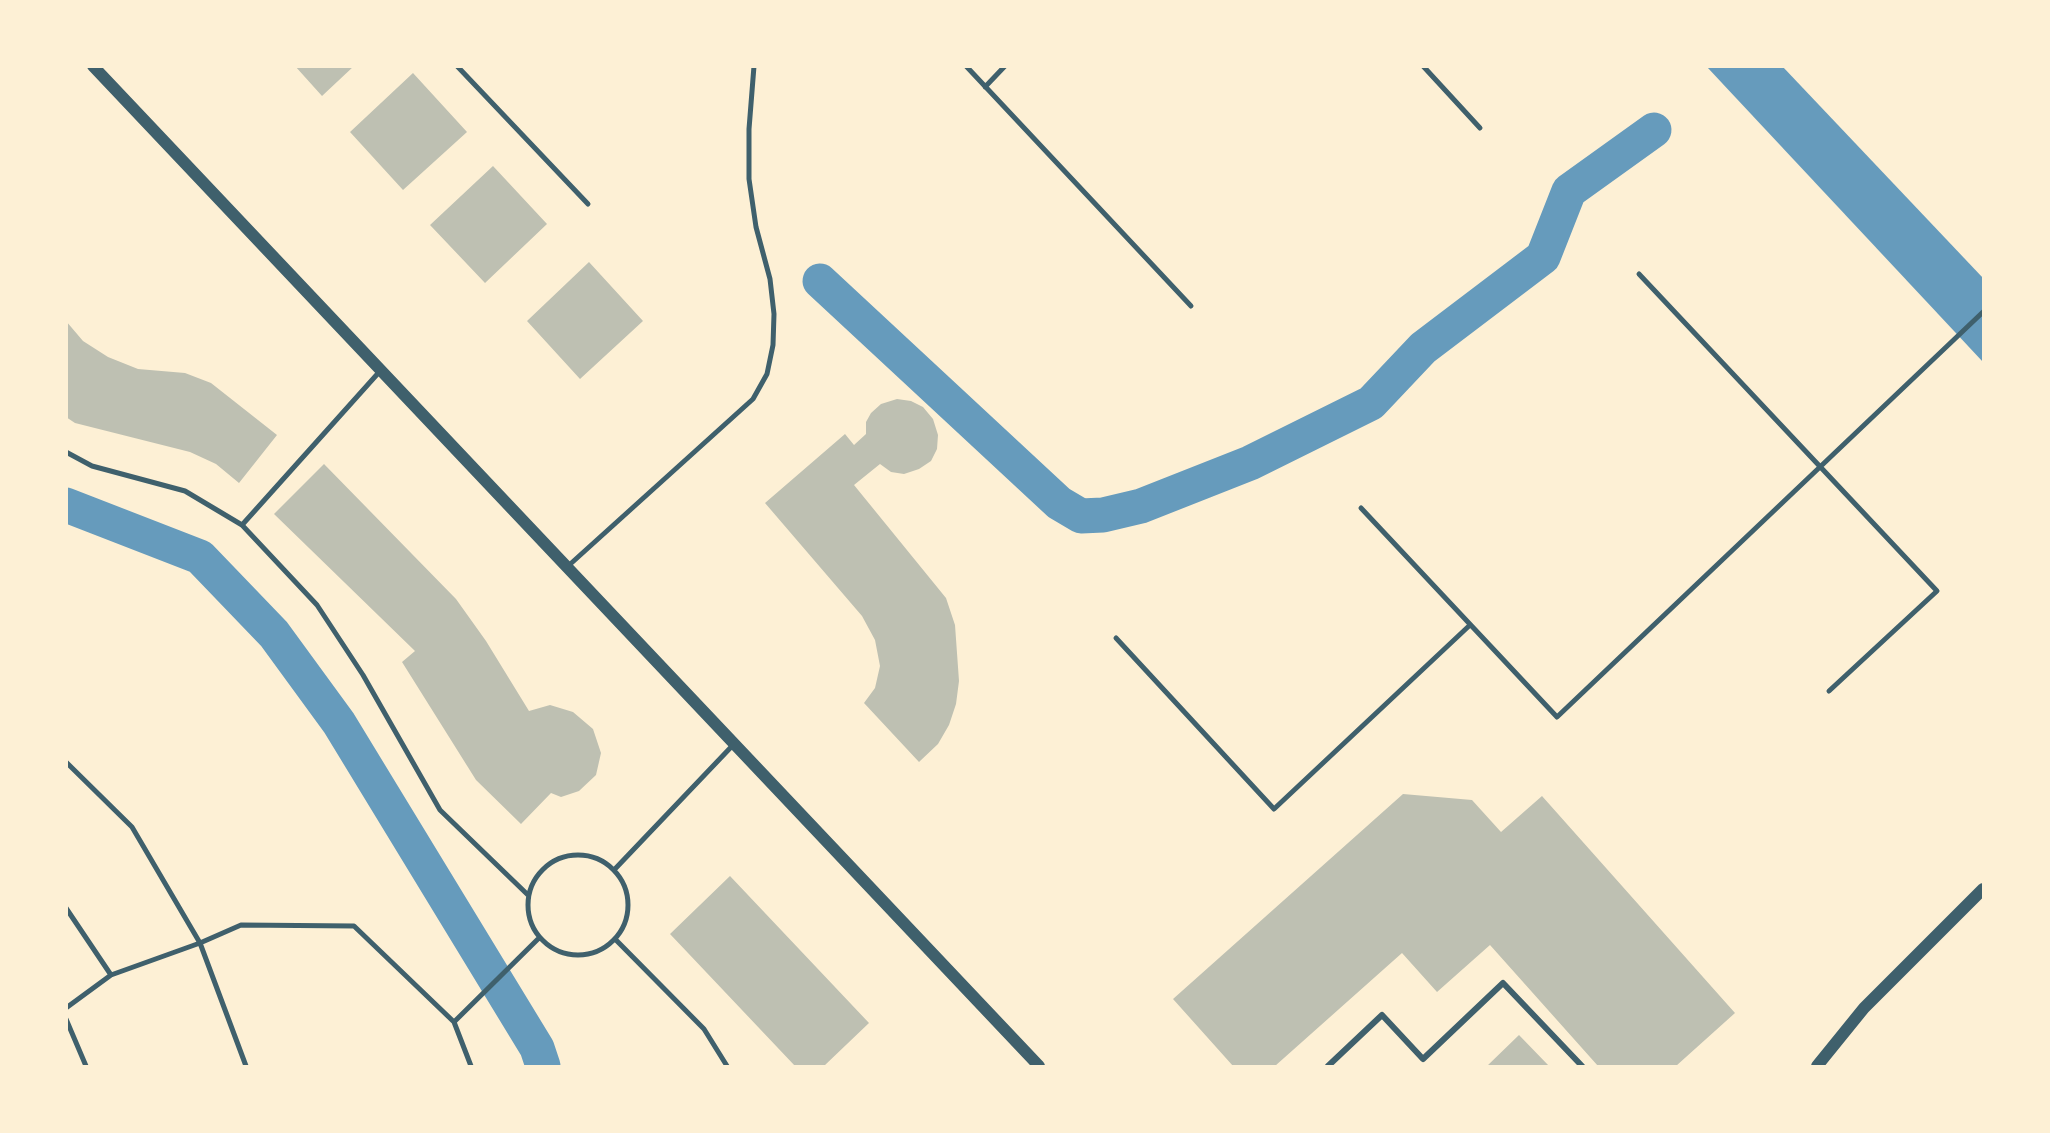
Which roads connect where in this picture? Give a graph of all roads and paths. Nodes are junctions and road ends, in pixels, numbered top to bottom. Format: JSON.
{"nodes":[{"id":1,"x":93,"y":66,"type":"edge"},
{"id":2,"x":457,"y":66,"type":"edge"},
{"id":3,"x":754,"y":66,"type":"edge"},
{"id":4,"x":966,"y":66,"type":"edge"},
{"id":5,"x":1005,"y":66,"type":"edge"},
{"id":6,"x":1423,"y":66,"type":"edge"},
{"id":7,"x":985,"y":87,"type":"junction"},
{"id":8,"x":1480,"y":128,"type":"dead end"},
{"id":9,"x":587,"y":204,"type":"dead end"},
{"id":10,"x":1639,"y":274,"type":"dead end"},
{"id":11,"x":1191,"y":306,"type":"dead end"},
{"id":12,"x":1983,"y":312,"type":"edge"},
{"id":13,"x":381,"y":370,"type":"junction"},
{"id":14,"x":66,"y":452,"type":"edge"},
{"id":15,"x":1820,"y":467,"type":"junction"},
{"id":16,"x":1361,"y":508,"type":"dead end"},
{"id":17,"x":243,"y":525,"type":"junction"},
{"id":18,"x":567,"y":567,"type":"junction"},
{"id":19,"x":1470,"y":625,"type":"junction"},
{"id":20,"x":1116,"y":638,"type":"dead end"},
{"id":21,"x":1829,"y":691,"type":"dead end"},
{"id":22,"x":734,"y":744,"type":"junction"},
{"id":23,"x":66,"y":762,"type":"edge"},
{"id":24,"x":614,"y":870,"type":"junction"},
{"id":25,"x":1983,"y":889,"type":"edge"},
{"id":26,"x":528,"y":895,"type":"junction"},
{"id":27,"x":66,"y":908,"type":"edge"},
{"id":28,"x":539,"y":938,"type":"junction"},
{"id":29,"x":615,"y":939,"type":"junction"},
{"id":30,"x":200,"y":943,"type":"junction"},
{"id":31,"x":111,"y":975,"type":"junction"},
{"id":32,"x":66,"y":1008,"type":"edge"},
{"id":33,"x":66,"y":1019,"type":"edge"},
{"id":34,"x":454,"y":1022,"type":"junction"},
{"id":35,"x":86,"y":1066,"type":"edge"},
{"id":36,"x":246,"y":1066,"type":"edge"},
{"id":37,"x":471,"y":1066,"type":"edge"},
{"id":38,"x":727,"y":1066,"type":"edge"},
{"id":39,"x":1039,"y":1066,"type":"edge"},
{"id":40,"x":1328,"y":1066,"type":"edge"},
{"id":41,"x":1582,"y":1066,"type":"edge"},
{"id":42,"x":1817,"y":1066,"type":"edge"}],
"edges":[{"from":1,"to":13,"type":"street"},
{"from":2,"to":9,"type":"lane"},
{"from":3,"to":18,"type":"lane"},
{"from":4,"to":7,"type":"lane"},
{"from":5,"to":7,"type":"lane"},
{"from":6,"to":8,"type":"lane"},
{"from":7,"to":11,"type":"lane"},
{"from":10,"to":15,"type":"lane"},
{"from":12,"to":15,"type":"lane"},
{"from":13,"to":17,"type":"lane"},
{"from":13,"to":18,"type":"street"},
{"from":14,"to":17,"type":"lane"},
{"from":15,"to":19,"type":"lane"},
{"from":15,"to":21,"type":"lane"},
{"from":16,"to":19,"type":"lane"},
{"from":17,"to":26,"type":"lane"},
{"from":18,"to":22,"type":"street"},
{"from":19,"to":20,"type":"lane"},
{"from":22,"to":24,"type":"lane"},
{"from":22,"to":39,"type":"street"},
{"from":23,"to":30,"type":"lane"},
{"from":24,"to":26,"type":"lane"},
{"from":24,"to":29,"type":"lane"},
{"from":25,"to":42,"type":"street"},
{"from":26,"to":28,"type":"lane"},
{"from":27,"to":31,"type":"lane"},
{"from":28,"to":29,"type":"lane"},
{"from":28,"to":34,"type":"lane"},
{"from":29,"to":38,"type":"lane"},
{"from":30,"to":31,"type":"lane"},
{"from":30,"to":34,"type":"lane"},
{"from":30,"to":36,"type":"lane"},
{"from":31,"to":32,"type":"lane"},
{"from":33,"to":35,"type":"lane"},
{"from":34,"to":37,"type":"lane"},
{"from":40,"to":41,"type":"street"}]}
